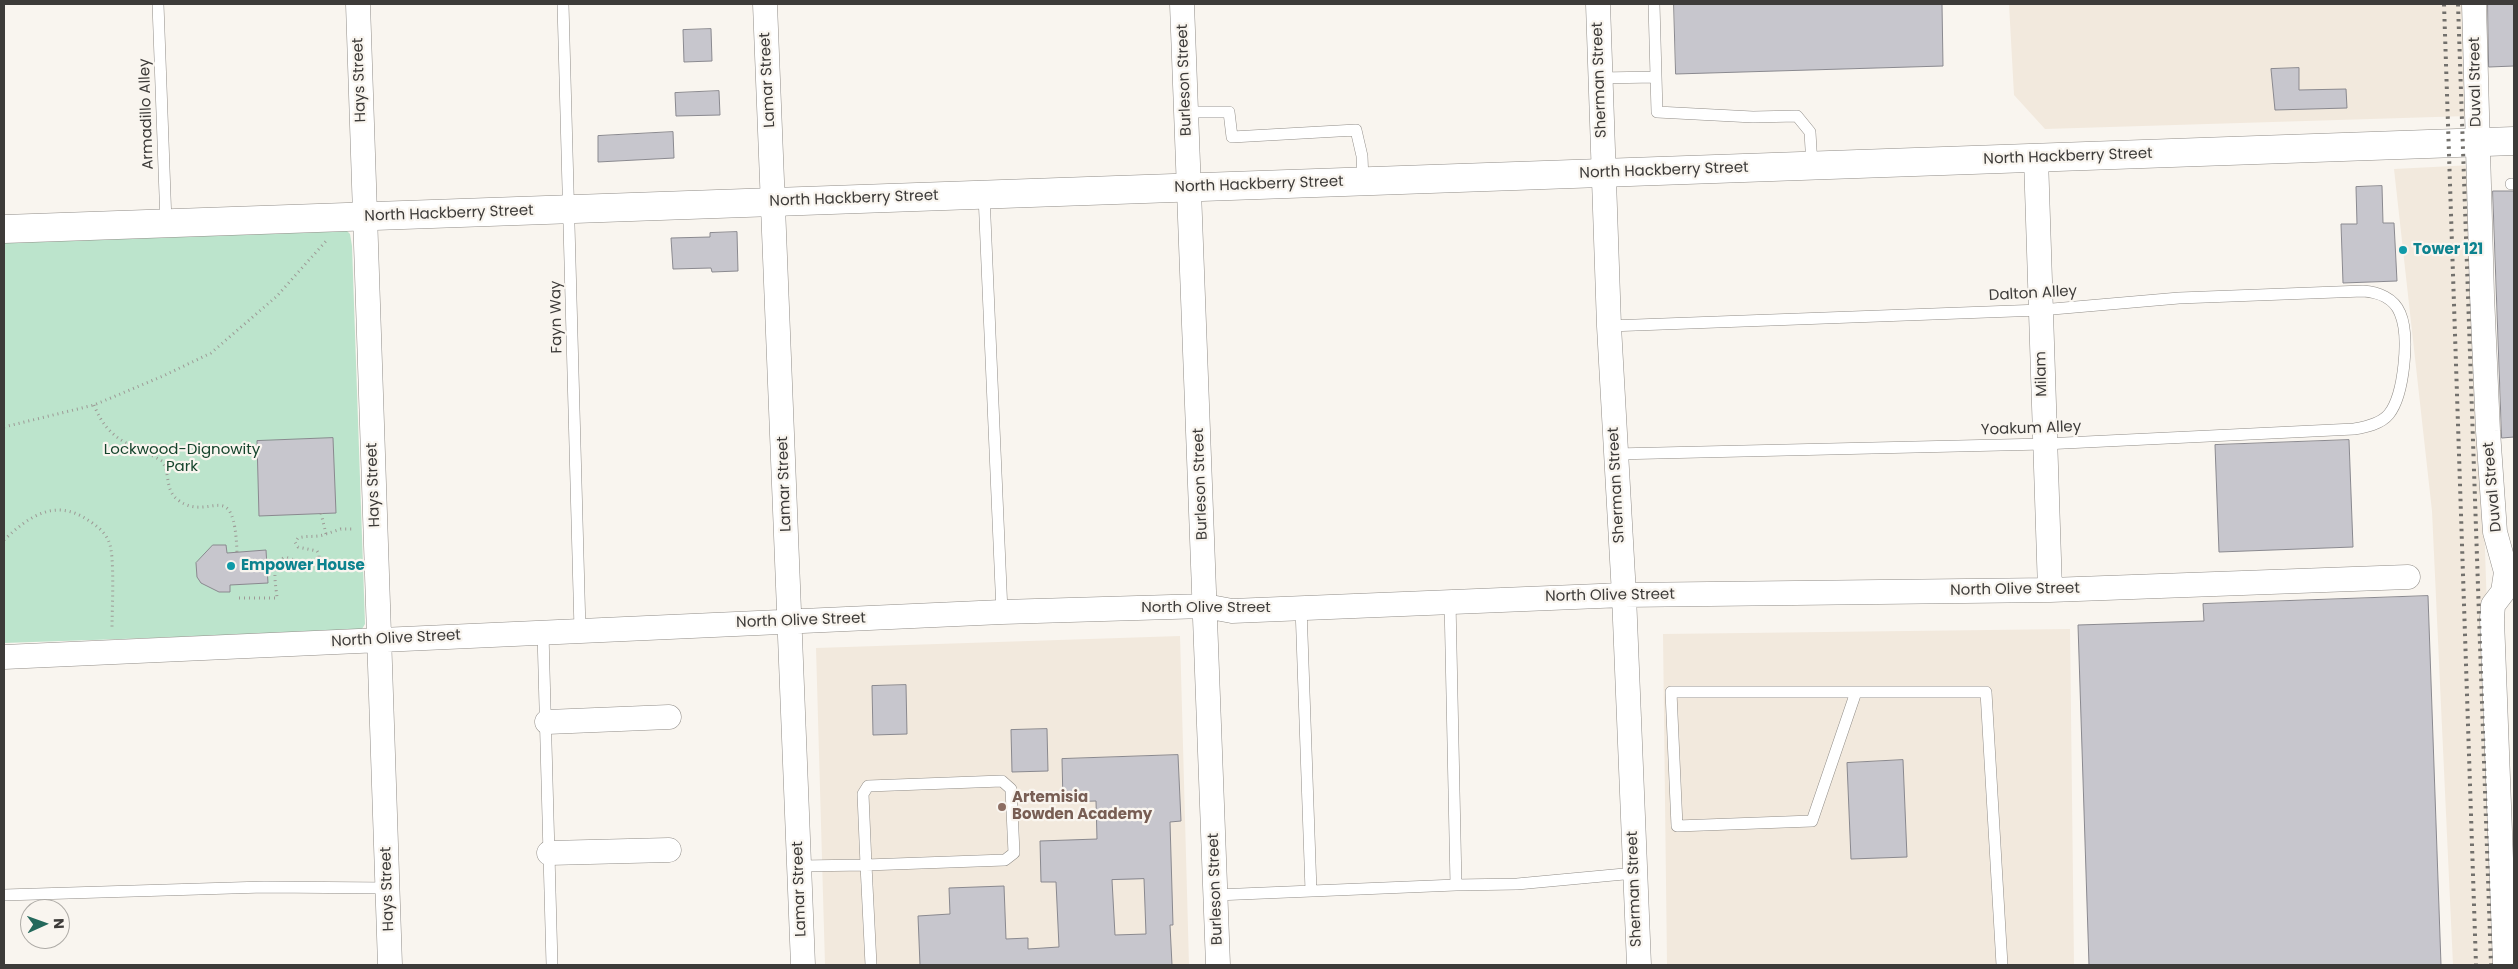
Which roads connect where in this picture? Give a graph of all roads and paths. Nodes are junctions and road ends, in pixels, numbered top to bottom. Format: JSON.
{"nodes":[{"id":1,"x":158,"y":4,"type":"edge"},
{"id":2,"x":358,"y":4,"type":"edge"},
{"id":3,"x":563,"y":4,"type":"edge"},
{"id":4,"x":765,"y":4,"type":"edge"},
{"id":5,"x":1182,"y":4,"type":"edge"},
{"id":6,"x":1598,"y":4,"type":"edge"},
{"id":7,"x":1654,"y":4,"type":"edge"},
{"id":8,"x":2474,"y":4,"type":"edge"},
{"id":9,"x":1656,"y":76,"type":"junction"},
{"id":10,"x":1600,"y":78,"type":"junction"},
{"id":11,"x":1186,"y":112,"type":"junction"},
{"id":12,"x":2514,"y":141,"type":"edge"},
{"id":13,"x":2478,"y":142,"type":"junction"},
{"id":14,"x":2036,"y":158,"type":"junction"},
{"id":15,"x":1812,"y":166,"type":"junction"},
{"id":16,"x":1603,"y":173,"type":"junction"},
{"id":17,"x":1363,"y":181,"type":"junction"},
{"id":18,"x":1189,"y":187,"type":"junction"},
{"id":19,"x":984,"y":195,"type":"junction"},
{"id":20,"x":774,"y":202,"type":"junction"},
{"id":21,"x":570,"y":209,"type":"junction"},
{"id":22,"x":365,"y":216,"type":"junction"},
{"id":23,"x":166,"y":223,"type":"junction"},
{"id":24,"x":4,"y":229,"type":"edge"},
{"id":25,"x":331,"y":235,"type":"dead end"},
{"id":26,"x":2041,"y":310,"type":"junction"},
{"id":27,"x":1609,"y":326,"type":"junction"},
{"id":28,"x":2404,"y":362,"type":"joint"},
{"id":29,"x":94,"y":405,"type":"junction"},
{"id":30,"x":4,"y":427,"type":"edge"},
{"id":31,"x":2044,"y":444,"type":"junction"},
{"id":32,"x":1615,"y":454,"type":"junction"},
{"id":33,"x":321,"y":514,"type":"dead end"},
{"id":34,"x":376,"y":529,"type":"junction"},
{"id":35,"x":326,"y":534,"type":"junction"},
{"id":36,"x":4,"y":540,"type":"edge"},
{"id":37,"x":237,"y":552,"type":"dead end"},
{"id":38,"x":2510,"y":572,"type":"edge"},
{"id":39,"x":2408,"y":577,"type":"dead end"},
{"id":40,"x":2050,"y":590,"type":"junction"},
{"id":41,"x":1624,"y":595,"type":"junction"},
{"id":42,"x":239,"y":598,"type":"dead end"},
{"id":43,"x":1450,"y":601,"type":"junction"},
{"id":44,"x":1205,"y":606,"type":"junction"},
{"id":45,"x":1301,"y":607,"type":"junction"},
{"id":46,"x":1002,"y":612,"type":"junction"},
{"id":47,"x":791,"y":622,"type":"junction"},
{"id":48,"x":112,"y":628,"type":"dead end"},
{"id":49,"x":580,"y":630,"type":"junction"},
{"id":50,"x":543,"y":633,"type":"junction"},
{"id":51,"x":380,"y":640,"type":"junction"},
{"id":52,"x":4,"y":657,"type":"edge"},
{"id":53,"x":1856,"y":692,"type":"junction"},
{"id":54,"x":668,"y":717,"type":"dead end"},
{"id":55,"x":547,"y":722,"type":"junction"},
{"id":56,"x":669,"y":850,"type":"dead end"},
{"id":57,"x":549,"y":853,"type":"junction"},
{"id":58,"x":866,"y":864,"type":"junction"},
{"id":59,"x":800,"y":866,"type":"junction"},
{"id":60,"x":1635,"y":873,"type":"junction"},
{"id":61,"x":1456,"y":885,"type":"junction"},
{"id":62,"x":388,"y":888,"type":"junction"},
{"id":63,"x":1311,"y":892,"type":"junction"},
{"id":64,"x":4,"y":895,"type":"edge"},
{"id":65,"x":1216,"y":895,"type":"junction"},
{"id":66,"x":390,"y":965,"type":"edge"},
{"id":67,"x":552,"y":965,"type":"edge"},
{"id":68,"x":803,"y":965,"type":"edge"},
{"id":69,"x":870,"y":965,"type":"edge"},
{"id":70,"x":1218,"y":965,"type":"edge"},
{"id":71,"x":1638,"y":965,"type":"edge"},
{"id":72,"x":2002,"y":965,"type":"edge"},
{"id":73,"x":2504,"y":965,"type":"edge"}],
"edges":[{"from":1,"to":23,"type":"lane","name":"Armadillo Alley"},
{"from":2,"to":22,"type":"street","name":"Hays Street"},
{"from":3,"to":21,"type":"lane","name":"Fayn Way"},
{"from":4,"to":20,"type":"street","name":"Lamar Street"},
{"from":5,"to":11,"type":"street","name":"Burleson Street"},
{"from":6,"to":10,"type":"street","name":"Sherman Street"},
{"from":7,"to":9,"type":"lane"},
{"from":8,"to":13,"type":"street","name":"Duval Street"},
{"from":9,"to":10,"type":"lane"},
{"from":9,"to":15,"type":"lane"},
{"from":10,"to":16,"type":"street","name":"Sherman Street"},
{"from":11,"to":17,"type":"lane"},
{"from":11,"to":18,"type":"street","name":"Burleson Street"},
{"from":12,"to":13,"type":"main road","name":"North Hackberry Street"},
{"from":13,"to":14,"type":"main road","name":"North Hackberry Street"},
{"from":13,"to":38,"type":"street","name":"Duval Street"},
{"from":14,"to":15,"type":"main road","name":"North Hackberry Street"},
{"from":14,"to":26,"type":"street","name":"Milam"},
{"from":15,"to":16,"type":"main road","name":"North Hackberry Street"},
{"from":16,"to":17,"type":"main road","name":"North Hackberry Street"},
{"from":16,"to":27,"type":"street","name":"Sherman Street"},
{"from":17,"to":18,"type":"main road","name":"North Hackberry Street"},
{"from":18,"to":19,"type":"main road","name":"North Hackberry Street"},
{"from":18,"to":44,"type":"street","name":"Burleson Street"},
{"from":19,"to":20,"type":"main road","name":"North Hackberry Street"},
{"from":19,"to":46,"type":"lane"},
{"from":20,"to":21,"type":"main road","name":"North Hackberry Street"},
{"from":20,"to":47,"type":"street","name":"Lamar Street"},
{"from":21,"to":22,"type":"main road","name":"North Hackberry Street"},
{"from":21,"to":49,"type":"lane","name":"Fayn Way"},
{"from":22,"to":23,"type":"main road","name":"North Hackberry Street"},
{"from":22,"to":34,"type":"street","name":"Hays Street"},
{"from":23,"to":24,"type":"main road","name":"North Hackberry Street"},
{"from":25,"to":29,"type":"path"},
{"from":26,"to":27,"type":"lane","name":"Dalton Alley"},
{"from":26,"to":28,"type":"lane","name":"Dalton Alley"},
{"from":26,"to":31,"type":"street","name":"Milam"},
{"from":27,"to":32,"type":"street","name":"Sherman Street"},
{"from":28,"to":31,"type":"lane","name":"Yoakum Alley"},
{"from":29,"to":30,"type":"path"},
{"from":29,"to":37,"type":"path"},
{"from":31,"to":32,"type":"lane","name":"Yoakum Alley"},
{"from":31,"to":40,"type":"street","name":"Milam"},
{"from":32,"to":41,"type":"street","name":"Sherman Street"},
{"from":33,"to":35,"type":"path"},
{"from":34,"to":35,"type":"path"},
{"from":34,"to":51,"type":"street","name":"Hays Street"},
{"from":35,"to":42,"type":"path"},
{"from":36,"to":48,"type":"path"},
{"from":38,"to":73,"type":"street","name":"Duval Street"},
{"from":39,"to":40,"type":"street","name":"North Olive Street"},
{"from":40,"to":41,"type":"street","name":"North Olive Street"},
{"from":41,"to":43,"type":"street","name":"North Olive Street"},
{"from":41,"to":60,"type":"street","name":"Sherman Street"},
{"from":43,"to":45,"type":"street","name":"North Olive Street"},
{"from":43,"to":61,"type":"lane"},
{"from":44,"to":45,"type":"street","name":"North Olive Street"},
{"from":44,"to":46,"type":"street","name":"North Olive Street"},
{"from":44,"to":65,"type":"street","name":"Burleson Street"},
{"from":45,"to":63,"type":"lane"},
{"from":46,"to":47,"type":"street","name":"North Olive Street"},
{"from":47,"to":49,"type":"street","name":"North Olive Street"},
{"from":47,"to":59,"type":"street","name":"Lamar Street"},
{"from":49,"to":50,"type":"street","name":"North Olive Street"},
{"from":50,"to":51,"type":"street","name":"North Olive Street"},
{"from":50,"to":55,"type":"lane"},
{"from":51,"to":52,"type":"street","name":"North Olive Street"},
{"from":51,"to":62,"type":"street","name":"Hays Street"},
{"from":53,"to":53,"type":"lane"},
{"from":53,"to":72,"type":"lane"},
{"from":54,"to":55,"type":"street"},
{"from":55,"to":57,"type":"lane"},
{"from":56,"to":57,"type":"street"},
{"from":57,"to":67,"type":"lane"},
{"from":58,"to":58,"type":"lane"},
{"from":58,"to":59,"type":"lane"},
{"from":58,"to":69,"type":"lane"},
{"from":59,"to":68,"type":"street","name":"Lamar Street"},
{"from":60,"to":61,"type":"lane"},
{"from":60,"to":71,"type":"street","name":"Sherman Street"},
{"from":61,"to":63,"type":"lane"},
{"from":62,"to":64,"type":"lane"},
{"from":62,"to":66,"type":"street","name":"Hays Street"},
{"from":63,"to":65,"type":"lane"},
{"from":65,"to":70,"type":"street","name":"Burleson Street"}]}
